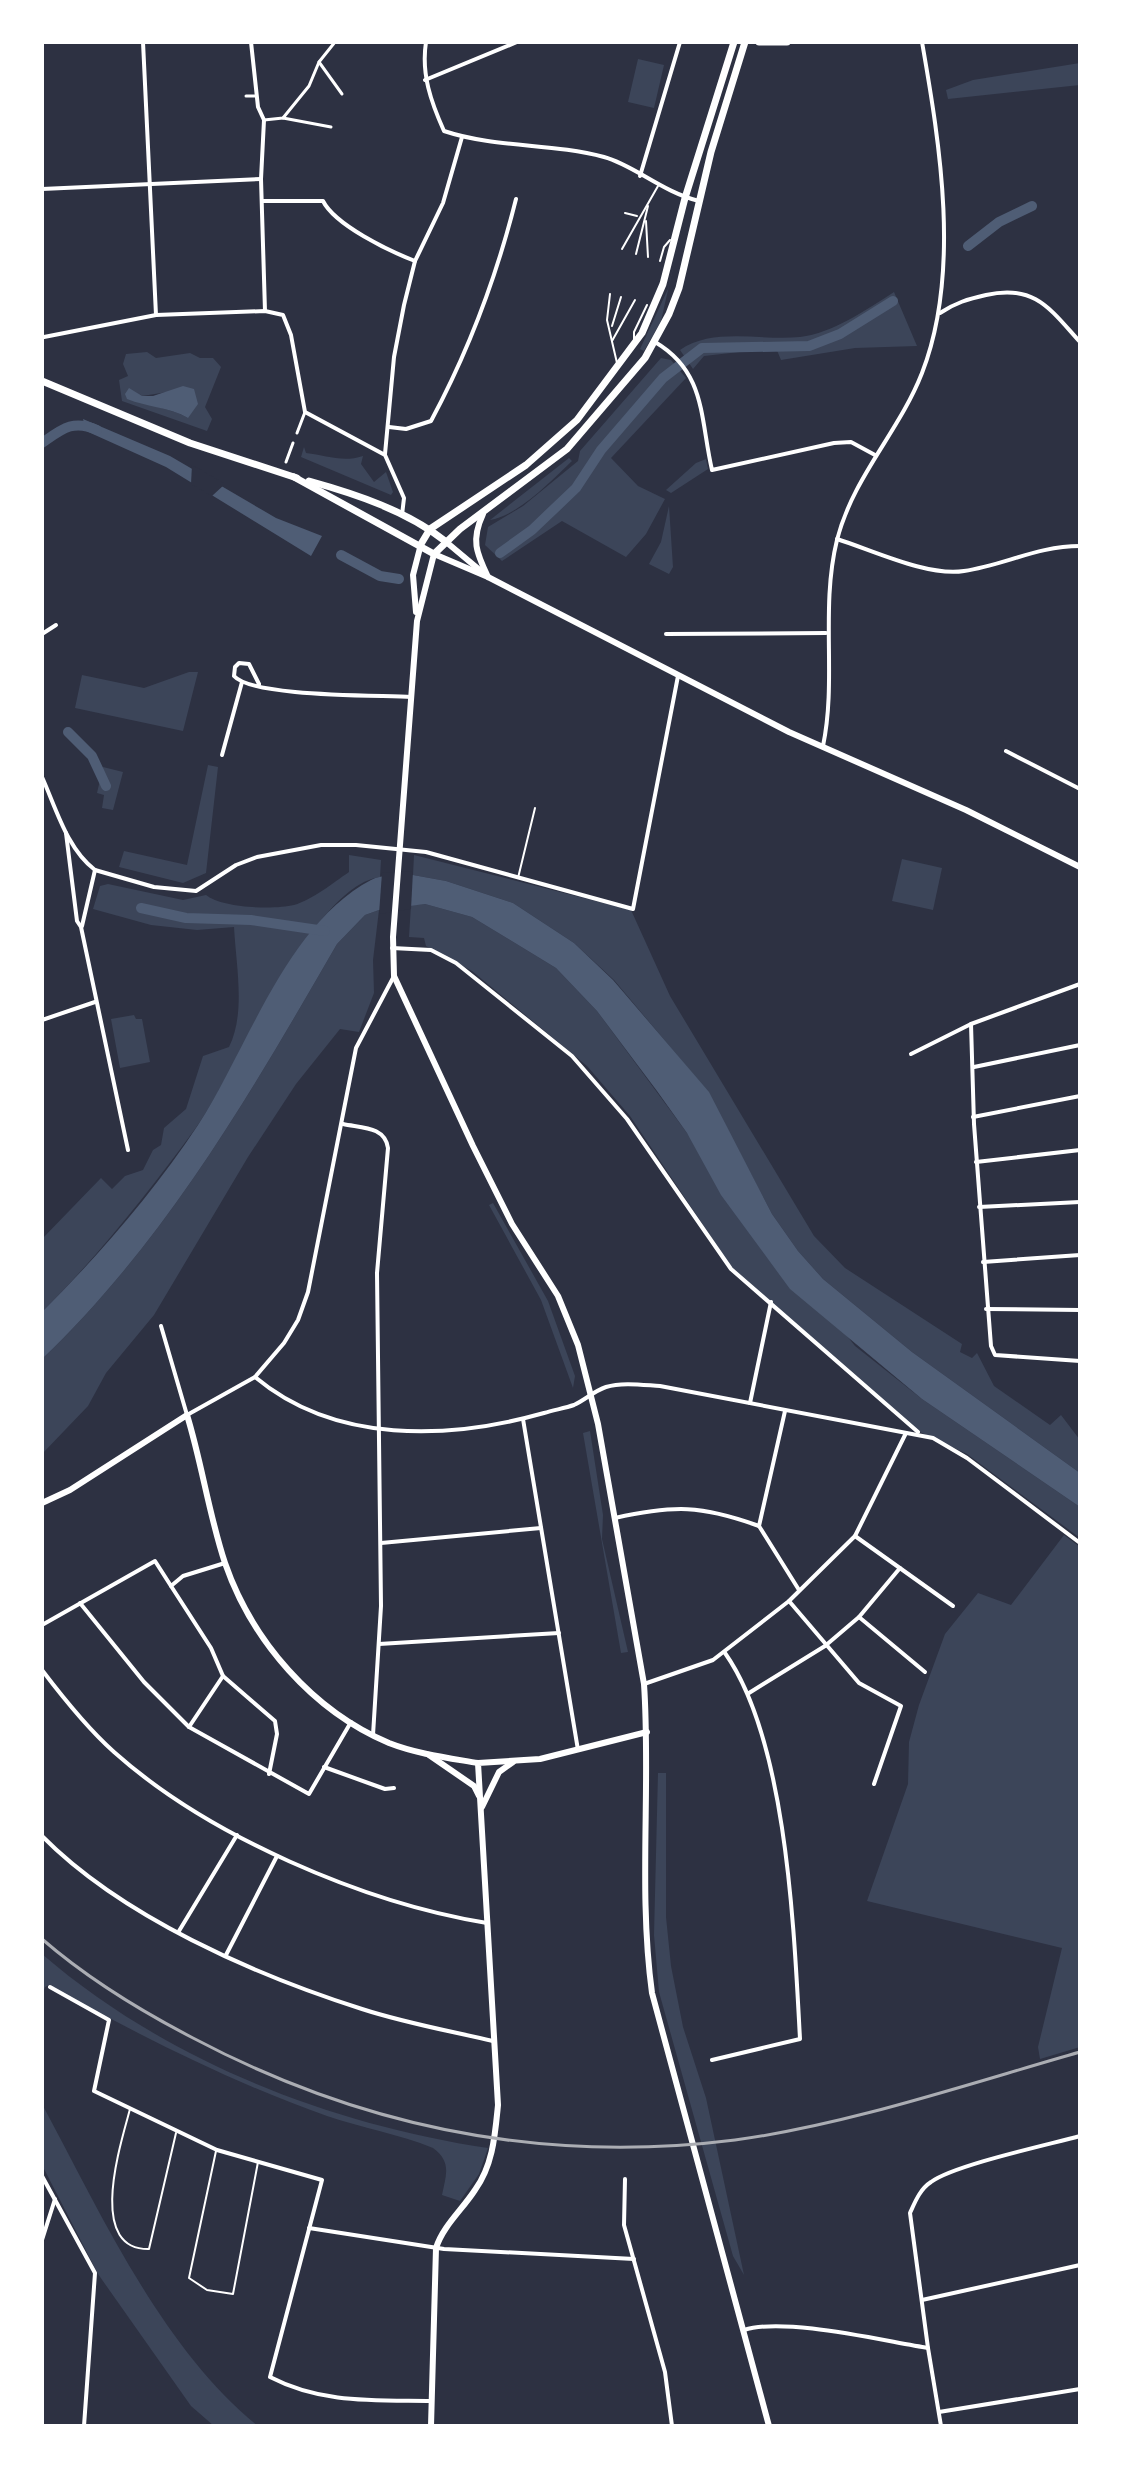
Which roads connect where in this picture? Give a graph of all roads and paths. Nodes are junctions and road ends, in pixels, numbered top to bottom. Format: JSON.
{"nodes":[{"id":1,"x":143,"y":42,"type":"edge"},
{"id":2,"x":251,"y":42,"type":"edge"},
{"id":3,"x":335,"y":42,"type":"edge"},
{"id":4,"x":426,"y":42,"type":"edge"},
{"id":5,"x":517,"y":42,"type":"edge"},
{"id":6,"x":680,"y":42,"type":"edge"},
{"id":7,"x":734,"y":42,"type":"edge"},
{"id":8,"x":745,"y":42,"type":"edge"},
{"id":9,"x":759,"y":42,"type":"edge"},
{"id":10,"x":787,"y":42,"type":"edge"},
{"id":11,"x":922,"y":42,"type":"edge"},
{"id":12,"x":319,"y":62,"type":"junction"},
{"id":13,"x":425,"y":80,"type":"junction"},
{"id":14,"x":342,"y":94,"type":"dead end"},
{"id":15,"x":246,"y":96,"type":"dead end"},
{"id":16,"x":256,"y":96,"type":"junction"},
{"id":17,"x":283,"y":118,"type":"junction"},
{"id":18,"x":264,"y":120,"type":"junction"},
{"id":19,"x":331,"y":127,"type":"dead end"},
{"id":20,"x":462,"y":137,"type":"junction"},
{"id":21,"x":640,"y":176,"type":"junction"},
{"id":22,"x":261,"y":179,"type":"junction"},
{"id":23,"x":147,"y":186,"type":"junction"},
{"id":24,"x":658,"y":186,"type":"junction"},
{"id":25,"x":42,"y":189,"type":"edge"},
{"id":26,"x":685,"y":198,"type":"junction"},
{"id":27,"x":516,"y":199,"type":"dead end"},
{"id":28,"x":261,"y":201,"type":"junction"},
{"id":29,"x":700,"y":202,"type":"junction"},
{"id":30,"x":648,"y":205,"type":"junction"},
{"id":31,"x":625,"y":213,"type":"dead end"},
{"id":32,"x":638,"y":217,"type":"junction"},
{"id":33,"x":646,"y":220,"type":"junction"},
{"id":34,"x":676,"y":234,"type":"junction"},
{"id":35,"x":622,"y":249,"type":"dead end"},
{"id":36,"x":636,"y":254,"type":"dead end"},
{"id":37,"x":648,"y":257,"type":"dead end"},
{"id":38,"x":415,"y":261,"type":"junction"},
{"id":39,"x":660,"y":261,"type":"dead end"},
{"id":40,"x":610,"y":294,"type":"dead end"},
{"id":41,"x":621,"y":297,"type":"dead end"},
{"id":42,"x":635,"y":300,"type":"dead end"},
{"id":43,"x":647,"y":305,"type":"dead end"},
{"id":44,"x":265,"y":311,"type":"junction"},
{"id":45,"x":940,"y":313,"type":"junction"},
{"id":46,"x":156,"y":315,"type":"junction"},
{"id":47,"x":42,"y":325,"type":"edge"},
{"id":48,"x":611,"y":329,"type":"junction"},
{"id":49,"x":44,"y":337,"type":"junction"},
{"id":50,"x":611,"y":341,"type":"junction"},
{"id":51,"x":655,"y":342,"type":"junction"},
{"id":52,"x":1080,"y":342,"type":"edge"},
{"id":53,"x":635,"y":344,"type":"junction"},
{"id":54,"x":42,"y":354,"type":"edge"},
{"id":55,"x":619,"y":368,"type":"junction"},
{"id":56,"x":631,"y":377,"type":"junction"},
{"id":57,"x":42,"y":381,"type":"edge"},
{"id":58,"x":305,"y":412,"type":"junction"},
{"id":59,"x":389,"y":427,"type":"junction"},
{"id":60,"x":297,"y":433,"type":"dead end"},
{"id":61,"x":293,"y":443,"type":"dead end"},
{"id":62,"x":385,"y":455,"type":"junction"},
{"id":63,"x":875,"y":455,"type":"junction"},
{"id":64,"x":286,"y":462,"type":"dead end"},
{"id":65,"x":294,"y":477,"type":"junction"},
{"id":66,"x":483,"y":514,"type":"junction"},
{"id":67,"x":402,"y":515,"type":"junction"},
{"id":68,"x":430,"y":529,"type":"junction"},
{"id":69,"x":837,"y":539,"type":"junction"},
{"id":70,"x":445,"y":541,"type":"junction"},
{"id":71,"x":421,"y":544,"type":"junction"},
{"id":72,"x":1080,"y":546,"type":"edge"},
{"id":73,"x":434,"y":554,"type":"junction"},
{"id":74,"x":488,"y":577,"type":"junction"},
{"id":75,"x":417,"y":621,"type":"junction"},
{"id":76,"x":56,"y":625,"type":"dead end"},
{"id":77,"x":826,"y":633,"type":"junction"},
{"id":78,"x":42,"y":634,"type":"edge"},
{"id":79,"x":666,"y":634,"type":"dead end"},
{"id":80,"x":678,"y":676,"type":"junction"},
{"id":81,"x":242,"y":682,"type":"junction"},
{"id":82,"x":259,"y":684,"type":"junction"},
{"id":83,"x":412,"y":697,"type":"junction"},
{"id":84,"x":823,"y":746,"type":"junction"},
{"id":85,"x":1006,"y":751,"type":"dead end"},
{"id":86,"x":222,"y":755,"type":"dead end"},
{"id":87,"x":42,"y":777,"type":"edge"},
{"id":88,"x":1080,"y":789,"type":"edge"},
{"id":89,"x":535,"y":808,"type":"dead end"},
{"id":90,"x":66,"y":831,"type":"junction"},
{"id":91,"x":398,"y":849,"type":"junction"},
{"id":92,"x":1080,"y":867,"type":"edge"},
{"id":93,"x":95,"y":870,"type":"junction"},
{"id":94,"x":517,"y":879,"type":"junction"},
{"id":95,"x":81,"y":927,"type":"junction"},
{"id":96,"x":392,"y":948,"type":"junction"},
{"id":97,"x":394,"y":976,"type":"junction"},
{"id":98,"x":1080,"y":984,"type":"edge"},
{"id":99,"x":95,"y":1002,"type":"junction"},
{"id":100,"x":42,"y":1020,"type":"edge"},
{"id":101,"x":971,"y":1024,"type":"junction"},
{"id":102,"x":1080,"y":1045,"type":"edge"},
{"id":103,"x":911,"y":1054,"type":"dead end"},
{"id":104,"x":974,"y":1067,"type":"junction"},
{"id":105,"x":1080,"y":1096,"type":"edge"},
{"id":106,"x":973,"y":1117,"type":"junction"},
{"id":107,"x":343,"y":1124,"type":"junction"},
{"id":108,"x":128,"y":1150,"type":"dead end"},
{"id":109,"x":1080,"y":1150,"type":"edge"},
{"id":110,"x":976,"y":1162,"type":"junction"},
{"id":111,"x":1080,"y":1202,"type":"edge"},
{"id":112,"x":979,"y":1207,"type":"junction"},
{"id":113,"x":1080,"y":1255,"type":"edge"},
{"id":114,"x":983,"y":1262,"type":"junction"},
{"id":115,"x":771,"y":1302,"type":"junction"},
{"id":116,"x":986,"y":1309,"type":"junction"},
{"id":117,"x":1078,"y":1310,"type":"edge"},
{"id":118,"x":161,"y":1326,"type":"dead end"},
{"id":119,"x":1080,"y":1361,"type":"edge"},
{"id":120,"x":255,"y":1377,"type":"junction"},
{"id":121,"x":592,"y":1395,"type":"junction"},
{"id":122,"x":750,"y":1403,"type":"junction"},
{"id":123,"x":785,"y":1410,"type":"junction"},
{"id":124,"x":187,"y":1415,"type":"junction"},
{"id":125,"x":523,"y":1419,"type":"junction"},
{"id":126,"x":379,"y":1430,"type":"junction"},
{"id":127,"x":906,"y":1432,"type":"junction"},
{"id":128,"x":920,"y":1434,"type":"junction"},
{"id":129,"x":42,"y":1503,"type":"edge"},
{"id":130,"x":615,"y":1518,"type":"junction"},
{"id":131,"x":759,"y":1526,"type":"junction"},
{"id":132,"x":541,"y":1528,"type":"junction"},
{"id":133,"x":855,"y":1536,"type":"junction"},
{"id":134,"x":381,"y":1543,"type":"junction"},
{"id":135,"x":1080,"y":1543,"type":"edge"},
{"id":136,"x":225,"y":1563,"type":"junction"},
{"id":137,"x":900,"y":1568,"type":"junction"},
{"id":138,"x":171,"y":1586,"type":"junction"},
{"id":139,"x":799,"y":1590,"type":"junction"},
{"id":140,"x":789,"y":1601,"type":"junction"},
{"id":141,"x":80,"y":1603,"type":"junction"},
{"id":142,"x":953,"y":1606,"type":"dead end"},
{"id":143,"x":859,"y":1617,"type":"junction"},
{"id":144,"x":42,"y":1625,"type":"edge"},
{"id":145,"x":559,"y":1633,"type":"junction"},
{"id":146,"x":379,"y":1644,"type":"junction"},
{"id":147,"x":825,"y":1646,"type":"junction"},
{"id":148,"x":725,"y":1653,"type":"junction"},
{"id":149,"x":42,"y":1670,"type":"edge"},
{"id":150,"x":925,"y":1672,"type":"dead end"},
{"id":151,"x":223,"y":1676,"type":"junction"},
{"id":152,"x":644,"y":1684,"type":"junction"},
{"id":153,"x":749,"y":1693,"type":"junction"},
{"id":154,"x":351,"y":1722,"type":"junction"},
{"id":155,"x":189,"y":1727,"type":"junction"},
{"id":156,"x":647,"y":1732,"type":"junction"},
{"id":157,"x":373,"y":1735,"type":"junction"},
{"id":158,"x":578,"y":1750,"type":"junction"},
{"id":159,"x":429,"y":1755,"type":"junction"},
{"id":160,"x":516,"y":1760,"type":"junction"},
{"id":161,"x":478,"y":1763,"type":"junction"},
{"id":162,"x":324,"y":1767,"type":"junction"},
{"id":163,"x":269,"y":1774,"type":"junction"},
{"id":164,"x":874,"y":1784,"type":"dead end"},
{"id":165,"x":394,"y":1788,"type":"dead end"},
{"id":166,"x":480,"y":1799,"type":"junction"},
{"id":167,"x":482,"y":1807,"type":"junction"},
{"id":168,"x":237,"y":1835,"type":"junction"},
{"id":169,"x":42,"y":1836,"type":"edge"},
{"id":170,"x":277,"y":1856,"type":"junction"},
{"id":171,"x":490,"y":1924,"type":"junction"},
{"id":172,"x":179,"y":1931,"type":"junction"},
{"id":173,"x":226,"y":1955,"type":"junction"},
{"id":174,"x":50,"y":1987,"type":"dead end"},
{"id":175,"x":496,"y":2042,"type":"junction"},
{"id":176,"x":712,"y":2060,"type":"dead end"},
{"id":177,"x":130,"y":2109,"type":"junction"},
{"id":178,"x":176,"y":2131,"type":"junction"},
{"id":179,"x":1080,"y":2136,"type":"edge"},
{"id":180,"x":217,"y":2150,"type":"junction"},
{"id":181,"x":258,"y":2160,"type":"junction"},
{"id":182,"x":42,"y":2176,"type":"edge"},
{"id":183,"x":625,"y":2179,"type":"dead end"},
{"id":184,"x":55,"y":2199,"type":"junction"},
{"id":185,"x":309,"y":2228,"type":"junction"},
{"id":186,"x":42,"y":2240,"type":"edge"},
{"id":187,"x":436,"y":2248,"type":"junction"},
{"id":188,"x":634,"y":2259,"type":"junction"},
{"id":189,"x":1080,"y":2265,"type":"edge"},
{"id":190,"x":922,"y":2300,"type":"junction"},
{"id":191,"x":744,"y":2330,"type":"junction"},
{"id":192,"x":928,"y":2348,"type":"junction"},
{"id":193,"x":1080,"y":2389,"type":"edge"},
{"id":194,"x":432,"y":2401,"type":"junction"},
{"id":195,"x":939,"y":2412,"type":"junction"},
{"id":196,"x":84,"y":2426,"type":"edge"},
{"id":197,"x":431,"y":2426,"type":"edge"},
{"id":198,"x":672,"y":2426,"type":"edge"},
{"id":199,"x":769,"y":2426,"type":"edge"},
{"id":200,"x":941,"y":2426,"type":"edge"}],
"edges":[{"from":1,"to":23,"type":"street"},
{"from":2,"to":16,"type":"street"},
{"from":3,"to":12,"type":"street"},
{"from":4,"to":13,"type":"street"},
{"from":5,"to":13,"type":"street"},
{"from":6,"to":21,"type":"street"},
{"from":7,"to":26,"type":"main road"},
{"from":8,"to":29,"type":"main road"},
{"from":9,"to":10,"type":"main road"},
{"from":11,"to":45,"type":"street"},
{"from":12,"to":14,"type":"street"},
{"from":12,"to":17,"type":"street"},
{"from":13,"to":20,"type":"street"},
{"from":15,"to":16,"type":"street"},
{"from":16,"to":18,"type":"street"},
{"from":17,"to":18,"type":"street"},
{"from":17,"to":19,"type":"street"},
{"from":18,"to":22,"type":"street"},
{"from":20,"to":21,"type":"street"},
{"from":20,"to":38,"type":"street"},
{"from":21,"to":24,"type":"street"},
{"from":22,"to":23,"type":"street"},
{"from":22,"to":28,"type":"street"},
{"from":23,"to":25,"type":"street"},
{"from":23,"to":46,"type":"street"},
{"from":24,"to":26,"type":"street"},
{"from":24,"to":30,"type":"lane"},
{"from":26,"to":29,"type":"street"},
{"from":26,"to":34,"type":"main road"},
{"from":27,"to":59,"type":"street"},
{"from":28,"to":38,"type":"street"},
{"from":28,"to":44,"type":"street"},
{"from":29,"to":51,"type":"main road"},
{"from":30,"to":32,"type":"lane"},
{"from":30,"to":33,"type":"lane"},
{"from":31,"to":32,"type":"lane"},
{"from":32,"to":35,"type":"lane"},
{"from":33,"to":36,"type":"lane"},
{"from":33,"to":37,"type":"lane"},
{"from":34,"to":39,"type":"lane"},
{"from":34,"to":53,"type":"main road"},
{"from":38,"to":59,"type":"street"},
{"from":40,"to":48,"type":"lane"},
{"from":41,"to":48,"type":"lane"},
{"from":42,"to":50,"type":"lane"},
{"from":43,"to":53,"type":"lane"},
{"from":44,"to":46,"type":"street"},
{"from":44,"to":58,"type":"street"},
{"from":45,"to":52,"type":"street"},
{"from":45,"to":63,"type":"street"},
{"from":46,"to":49,"type":"street"},
{"from":47,"to":49,"type":"street"},
{"from":48,"to":50,"type":"lane"},
{"from":49,"to":54,"type":"street"},
{"from":50,"to":55,"type":"lane"},
{"from":51,"to":56,"type":"main road"},
{"from":51,"to":63,"type":"street"},
{"from":53,"to":55,"type":"main road"},
{"from":55,"to":56,"type":"lane"},
{"from":55,"to":68,"type":"main road"},
{"from":56,"to":66,"type":"main road"},
{"from":57,"to":65,"type":"main road"},
{"from":58,"to":60,"type":"street"},
{"from":58,"to":62,"type":"street"},
{"from":59,"to":62,"type":"street"},
{"from":61,"to":64,"type":"street"},
{"from":62,"to":67,"type":"street"},
{"from":63,"to":69,"type":"street"},
{"from":65,"to":67,"type":"main road"},
{"from":65,"to":71,"type":"main road"},
{"from":66,"to":70,"type":"main road"},
{"from":66,"to":74,"type":"main road"},
{"from":67,"to":68,"type":"main road"},
{"from":68,"to":70,"type":"main road"},
{"from":68,"to":71,"type":"main road"},
{"from":69,"to":72,"type":"street"},
{"from":69,"to":77,"type":"street"},
{"from":70,"to":73,"type":"main road"},
{"from":70,"to":74,"type":"main road"},
{"from":71,"to":73,"type":"main road"},
{"from":71,"to":75,"type":"main road"},
{"from":73,"to":74,"type":"main road"},
{"from":73,"to":75,"type":"main road"},
{"from":74,"to":80,"type":"main road"},
{"from":75,"to":83,"type":"main road"},
{"from":76,"to":78,"type":"street"},
{"from":77,"to":79,"type":"street"},
{"from":77,"to":84,"type":"street"},
{"from":80,"to":84,"type":"main road"},
{"from":80,"to":94,"type":"street"},
{"from":81,"to":82,"type":"street"},
{"from":81,"to":82,"type":"street"},
{"from":81,"to":86,"type":"street"},
{"from":82,"to":83,"type":"street"},
{"from":83,"to":91,"type":"main road"},
{"from":84,"to":92,"type":"main road"},
{"from":85,"to":88,"type":"street"},
{"from":87,"to":90,"type":"street"},
{"from":89,"to":94,"type":"lane"},
{"from":90,"to":93,"type":"street"},
{"from":90,"to":95,"type":"street"},
{"from":91,"to":93,"type":"street"},
{"from":91,"to":94,"type":"street"},
{"from":91,"to":96,"type":"main road"},
{"from":93,"to":95,"type":"street"},
{"from":95,"to":99,"type":"street"},
{"from":96,"to":97,"type":"main road"},
{"from":96,"to":115,"type":"street"},
{"from":97,"to":107,"type":"street"},
{"from":97,"to":121,"type":"main road"},
{"from":98,"to":101,"type":"street"},
{"from":99,"to":100,"type":"street"},
{"from":99,"to":108,"type":"street"},
{"from":101,"to":103,"type":"street"},
{"from":101,"to":104,"type":"street"},
{"from":102,"to":104,"type":"street"},
{"from":104,"to":106,"type":"street"},
{"from":105,"to":106,"type":"street"},
{"from":106,"to":110,"type":"street"},
{"from":107,"to":120,"type":"street"},
{"from":107,"to":126,"type":"street"},
{"from":109,"to":110,"type":"street"},
{"from":110,"to":112,"type":"street"},
{"from":111,"to":112,"type":"street"},
{"from":112,"to":114,"type":"street"},
{"from":113,"to":114,"type":"street"},
{"from":114,"to":116,"type":"street"},
{"from":115,"to":122,"type":"street"},
{"from":115,"to":128,"type":"street"},
{"from":116,"to":117,"type":"street"},
{"from":116,"to":119,"type":"street"},
{"from":118,"to":124,"type":"street"},
{"from":120,"to":124,"type":"street"},
{"from":120,"to":126,"type":"street"},
{"from":121,"to":122,"type":"street"},
{"from":121,"to":125,"type":"street"},
{"from":121,"to":130,"type":"main road"},
{"from":122,"to":123,"type":"street"},
{"from":123,"to":127,"type":"street"},
{"from":123,"to":131,"type":"street"},
{"from":124,"to":129,"type":"main road"},
{"from":124,"to":136,"type":"main road"},
{"from":125,"to":126,"type":"street"},
{"from":125,"to":132,"type":"street"},
{"from":126,"to":134,"type":"street"},
{"from":127,"to":128,"type":"street"},
{"from":127,"to":133,"type":"street"},
{"from":128,"to":135,"type":"street"},
{"from":130,"to":131,"type":"street"},
{"from":130,"to":152,"type":"main road"},
{"from":131,"to":139,"type":"street"},
{"from":132,"to":134,"type":"street"},
{"from":132,"to":145,"type":"street"},
{"from":133,"to":137,"type":"street"},
{"from":133,"to":139,"type":"street"},
{"from":134,"to":146,"type":"street"},
{"from":136,"to":138,"type":"street"},
{"from":136,"to":154,"type":"main road"},
{"from":137,"to":142,"type":"street"},
{"from":137,"to":143,"type":"street"},
{"from":138,"to":141,"type":"street"},
{"from":138,"to":151,"type":"street"},
{"from":139,"to":140,"type":"street"},
{"from":140,"to":147,"type":"street"},
{"from":140,"to":148,"type":"street"},
{"from":141,"to":144,"type":"street"},
{"from":141,"to":155,"type":"street"},
{"from":143,"to":147,"type":"street"},
{"from":143,"to":150,"type":"street"},
{"from":145,"to":146,"type":"street"},
{"from":145,"to":158,"type":"street"},
{"from":146,"to":157,"type":"street"},
{"from":147,"to":153,"type":"street"},
{"from":147,"to":164,"type":"street"},
{"from":148,"to":152,"type":"street"},
{"from":148,"to":153,"type":"street"},
{"from":149,"to":168,"type":"street"},
{"from":151,"to":155,"type":"street"},
{"from":151,"to":163,"type":"street"},
{"from":152,"to":156,"type":"main road"},
{"from":153,"to":176,"type":"street"},
{"from":154,"to":157,"type":"main road"},
{"from":154,"to":162,"type":"street"},
{"from":155,"to":163,"type":"street"},
{"from":156,"to":158,"type":"main road"},
{"from":156,"to":191,"type":"main road"},
{"from":157,"to":159,"type":"main road"},
{"from":158,"to":160,"type":"main road"},
{"from":159,"to":161,"type":"main road"},
{"from":159,"to":166,"type":"main road"},
{"from":160,"to":161,"type":"main road"},
{"from":160,"to":167,"type":"main road"},
{"from":161,"to":166,"type":"main road"},
{"from":162,"to":163,"type":"street"},
{"from":162,"to":165,"type":"street"},
{"from":166,"to":167,"type":"main road"},
{"from":167,"to":171,"type":"main road"},
{"from":168,"to":170,"type":"street"},
{"from":168,"to":172,"type":"street"},
{"from":169,"to":172,"type":"street"},
{"from":170,"to":171,"type":"street"},
{"from":170,"to":173,"type":"street"},
{"from":171,"to":175,"type":"main road"},
{"from":172,"to":173,"type":"street"},
{"from":173,"to":175,"type":"street"},
{"from":174,"to":177,"type":"street"},
{"from":175,"to":187,"type":"main road"},
{"from":177,"to":178,"type":"street"},
{"from":177,"to":178,"type":"lane"},
{"from":178,"to":180,"type":"street"},
{"from":179,"to":190,"type":"street"},
{"from":180,"to":181,"type":"street"},
{"from":180,"to":181,"type":"lane"},
{"from":181,"to":185,"type":"street"},
{"from":182,"to":184,"type":"street"},
{"from":183,"to":188,"type":"street"},
{"from":184,"to":186,"type":"street"},
{"from":184,"to":196,"type":"street"},
{"from":185,"to":187,"type":"street"},
{"from":185,"to":194,"type":"street"},
{"from":187,"to":188,"type":"street"},
{"from":187,"to":194,"type":"main road"},
{"from":188,"to":198,"type":"street"},
{"from":189,"to":190,"type":"street"},
{"from":190,"to":192,"type":"street"},
{"from":191,"to":192,"type":"street"},
{"from":191,"to":199,"type":"main road"},
{"from":192,"to":195,"type":"street"},
{"from":193,"to":195,"type":"street"},
{"from":194,"to":197,"type":"main road"},
{"from":195,"to":200,"type":"street"}]}
